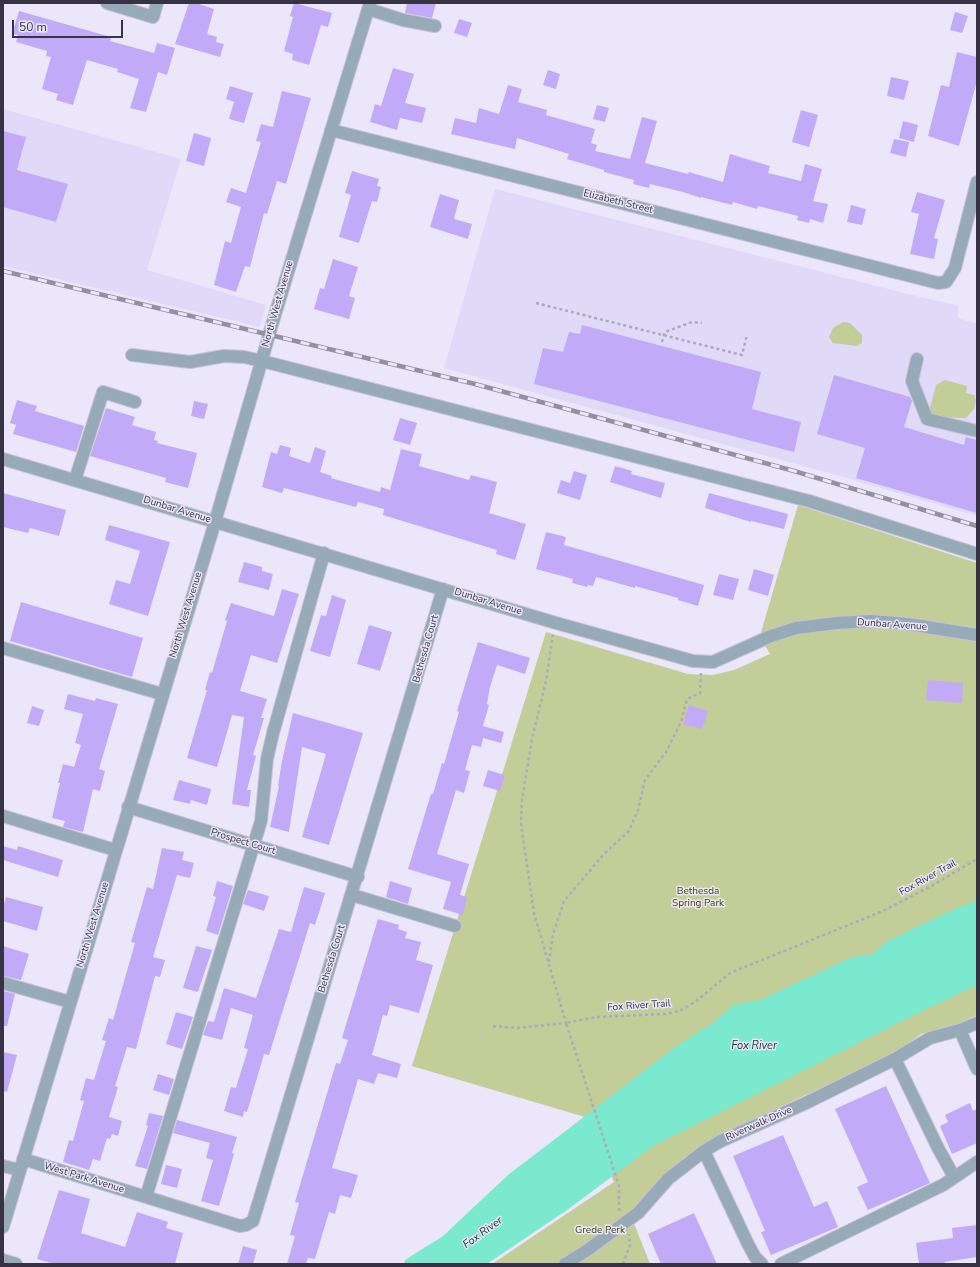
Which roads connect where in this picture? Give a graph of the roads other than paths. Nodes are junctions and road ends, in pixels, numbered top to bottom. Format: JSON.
{"nodes":[{"id":1,"x":107,"y":3,"type":"edge"},
{"id":2,"x":157,"y":3,"type":"edge"},
{"id":3,"x":369,"y":6,"type":"edge"},
{"id":4,"x":435,"y":26,"type":"dead end"},
{"id":5,"x":331,"y":130,"type":"junction"},
{"id":6,"x":976,"y":189,"type":"edge"},
{"id":7,"x":132,"y":355,"type":"dead end"},
{"id":8,"x":917,"y":359,"type":"dead end"},
{"id":9,"x":262,"y":360,"type":"junction"},
{"id":10,"x":135,"y":402,"type":"dead end"},
{"id":11,"x":977,"y":431,"type":"edge"},
{"id":12,"x":3,"y":459,"type":"edge"},
{"id":13,"x":75,"y":480,"type":"junction"},
{"id":14,"x":215,"y":522,"type":"junction"},
{"id":15,"x":324,"y":553,"type":"junction"},
{"id":16,"x":977,"y":554,"type":"edge"},
{"id":17,"x":444,"y":589,"type":"junction"},
{"id":18,"x":977,"y":635,"type":"edge"},
{"id":19,"x":3,"y":648,"type":"edge"},
{"id":20,"x":162,"y":694,"type":"junction"},
{"id":21,"x":128,"y":807,"type":"junction"},
{"id":22,"x":3,"y":816,"type":"edge"},
{"id":23,"x":254,"y":846,"type":"junction"},
{"id":24,"x":115,"y":850,"type":"junction"},
{"id":25,"x":358,"y":877,"type":"junction"},
{"id":26,"x":352,"y":895,"type":"junction"},
{"id":27,"x":455,"y":926,"type":"dead end"},
{"id":28,"x":3,"y":983,"type":"edge"},
{"id":29,"x":70,"y":1002,"type":"junction"},
{"id":30,"x":977,"y":1023,"type":"edge"},
{"id":31,"x":960,"y":1030,"type":"junction"},
{"id":32,"x":895,"y":1059,"type":"junction"},
{"id":33,"x":977,"y":1070,"type":"edge"},
{"id":34,"x":704,"y":1151,"type":"junction"},
{"id":35,"x":977,"y":1162,"type":"edge"},
{"id":36,"x":21,"y":1164,"type":"junction"},
{"id":37,"x":3,"y":1166,"type":"edge"},
{"id":38,"x":954,"y":1177,"type":"junction"},
{"id":39,"x":146,"y":1197,"type":"junction"},
{"id":40,"x":3,"y":1227,"type":"edge"},
{"id":41,"x":3,"y":1260,"type":"edge"},
{"id":42,"x":16,"y":1264,"type":"edge"},
{"id":43,"x":565,"y":1264,"type":"edge"},
{"id":44,"x":762,"y":1264,"type":"edge"},
{"id":45,"x":781,"y":1264,"type":"edge"}],
"edges":[{"from":1,"to":2,"type":"street"},
{"from":3,"to":4,"type":"street"},
{"from":3,"to":5,"type":"street","name":"North West Avenue"},
{"from":5,"to":6,"type":"street","name":"Elizabeth Street"},
{"from":5,"to":9,"type":"street","name":"North West Avenue"},
{"from":7,"to":9,"type":"street"},
{"from":8,"to":11,"type":"street"},
{"from":9,"to":14,"type":"street","name":"North West Avenue"},
{"from":9,"to":16,"type":"street"},
{"from":10,"to":13,"type":"street"},
{"from":12,"to":13,"type":"street","name":"Dunbar Avenue"},
{"from":13,"to":14,"type":"street","name":"Dunbar Avenue"},
{"from":14,"to":15,"type":"street","name":"Dunbar Avenue"},
{"from":14,"to":20,"type":"street","name":"North West Avenue"},
{"from":15,"to":17,"type":"street","name":"Dunbar Avenue"},
{"from":15,"to":23,"type":"street"},
{"from":17,"to":18,"type":"street","name":"Dunbar Avenue"},
{"from":17,"to":25,"type":"street","name":"Bethesda Court"},
{"from":19,"to":20,"type":"street"},
{"from":20,"to":21,"type":"street","name":"North West Avenue"},
{"from":21,"to":23,"type":"street","name":"Prospect Court"},
{"from":21,"to":24,"type":"street","name":"North West Avenue"},
{"from":22,"to":24,"type":"street"},
{"from":23,"to":25,"type":"street","name":"Prospect Court"},
{"from":23,"to":39,"type":"street"},
{"from":24,"to":29,"type":"street","name":"North West Avenue"},
{"from":25,"to":26,"type":"street","name":"Bethesda Court"},
{"from":26,"to":27,"type":"street"},
{"from":26,"to":39,"type":"street","name":"Bethesda Court"},
{"from":28,"to":29,"type":"street"},
{"from":29,"to":36,"type":"street","name":"North West Avenue"},
{"from":30,"to":31,"type":"street","name":"Riverwalk Drive"},
{"from":31,"to":32,"type":"street","name":"Riverwalk Drive"},
{"from":31,"to":33,"type":"street"},
{"from":32,"to":34,"type":"street","name":"Riverwalk Drive"},
{"from":32,"to":38,"type":"street"},
{"from":34,"to":43,"type":"street","name":"Riverwalk Drive"},
{"from":34,"to":44,"type":"street"},
{"from":35,"to":38,"type":"street"},
{"from":36,"to":37,"type":"street","name":"West Park Avenue"},
{"from":36,"to":39,"type":"street","name":"West Park Avenue"},
{"from":36,"to":40,"type":"street","name":"North West Avenue"},
{"from":38,"to":45,"type":"street"},
{"from":41,"to":42,"type":"street"}]}
